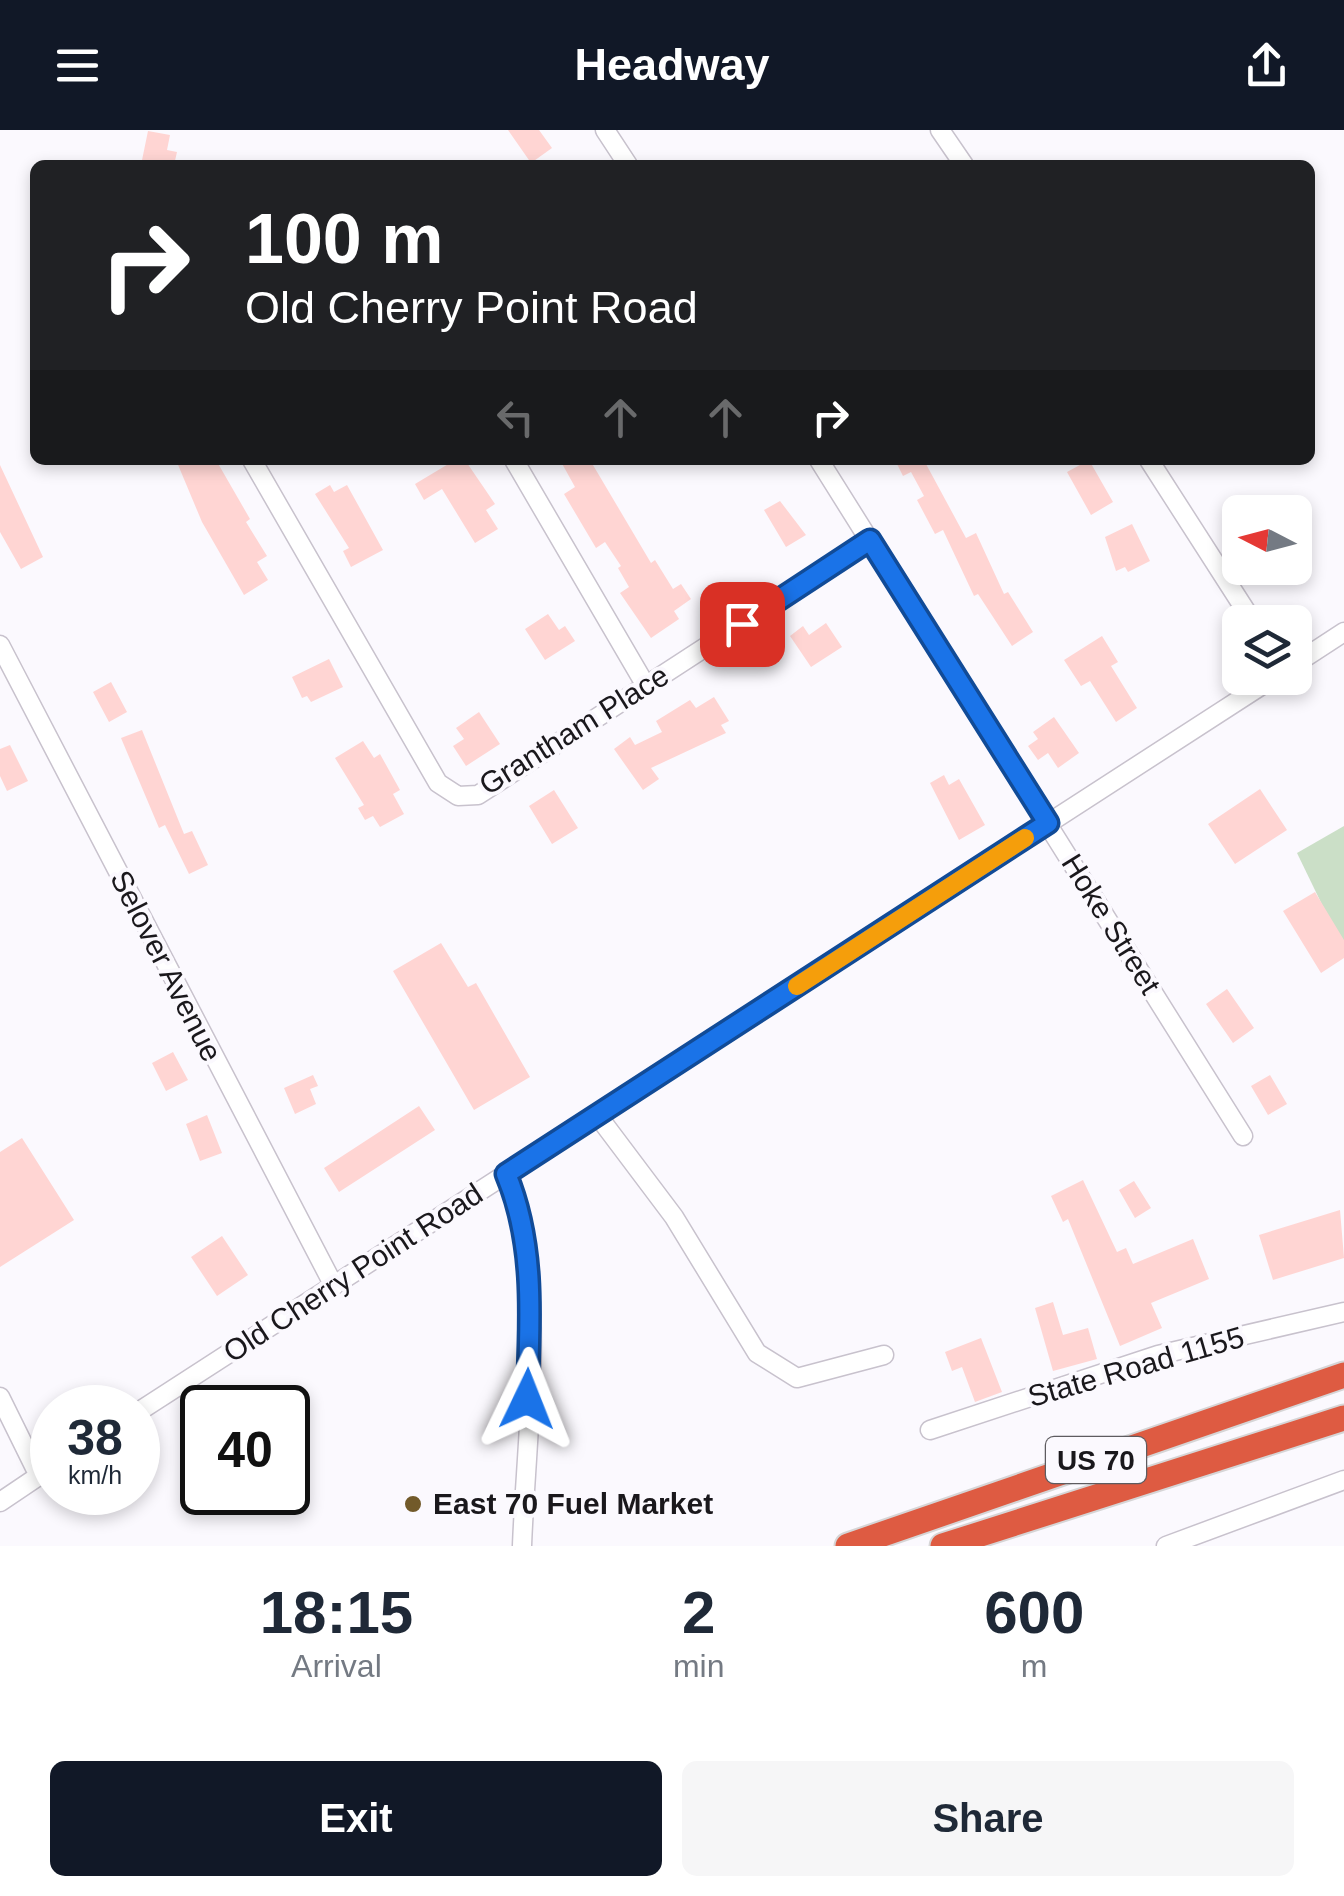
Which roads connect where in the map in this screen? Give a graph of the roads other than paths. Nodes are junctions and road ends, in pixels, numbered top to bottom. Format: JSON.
{"nodes":[{"id":1,"x":605,"y":130,"type":"edge"},
{"id":2,"x":940,"y":130,"type":"edge"},
{"id":3,"x":625,"y":160,"type":"edge"},
{"id":4,"x":961,"y":160,"type":"edge"},
{"id":5,"x":255,"y":465,"type":"edge"},
{"id":6,"x":517,"y":465,"type":"edge"},
{"id":7,"x":821,"y":465,"type":"edge"},
{"id":8,"x":1151,"y":465,"type":"edge"},
{"id":9,"x":870,"y":540,"type":"junction"},
{"id":10,"x":1242,"y":605,"type":"edge"},
{"id":11,"x":1344,"y":632,"type":"edge"},
{"id":12,"x":0,"y":645,"type":"edge"},
{"id":13,"x":1312,"y":653,"type":"edge"},
{"id":14,"x":646,"y":686,"type":"junction"},
{"id":15,"x":1248,"y":695,"type":"edge"},
{"id":16,"x":1048,"y":823,"type":"junction"},
{"id":17,"x":598,"y":1116,"type":"junction"},
{"id":18,"x":1243,"y":1136,"type":"dead end"},
{"id":19,"x":506,"y":1174,"type":"junction"},
{"id":20,"x":334,"y":1286,"type":"junction"},
{"id":21,"x":1344,"y":1312,"type":"edge"},
{"id":22,"x":884,"y":1355,"type":"dead end"},
{"id":23,"x":1344,"y":1376,"type":"edge"},
{"id":24,"x":0,"y":1398,"type":"edge"},
{"id":25,"x":160,"y":1398,"type":"edge"},
{"id":26,"x":1344,"y":1418,"type":"edge"},
{"id":27,"x":930,"y":1430,"type":"dead end"},
{"id":28,"x":30,"y":1446,"type":"edge"},
{"id":29,"x":1344,"y":1480,"type":"edge"},
{"id":30,"x":30,"y":1482,"type":"edge"},
{"id":31,"x":0,"y":1502,"type":"edge"},
{"id":32,"x":522,"y":1546,"type":"edge"},
{"id":33,"x":848,"y":1546,"type":"edge"},
{"id":34,"x":944,"y":1546,"type":"edge"},
{"id":35,"x":1166,"y":1546,"type":"edge"}],
"edges":[{"from":1,"to":3,"type":"street"},
{"from":2,"to":4,"type":"street"},
{"from":5,"to":14,"type":"street","name":"Grantham Place"},
{"from":6,"to":14,"type":"street"},
{"from":7,"to":9,"type":"street","name":"Hoke Street"},
{"from":8,"to":10,"type":"street"},
{"from":9,"to":14,"type":"street","name":"Grantham Place"},
{"from":9,"to":16,"type":"street","name":"Hoke Street"},
{"from":11,"to":13,"type":"street"},
{"from":12,"to":20,"type":"street","name":"Selover Avenue"},
{"from":15,"to":16,"type":"street","name":"Old Cherry Point Road"},
{"from":16,"to":17,"type":"street","name":"Old Cherry Point Road"},
{"from":16,"to":18,"type":"street","name":"Hoke Street"},
{"from":17,"to":19,"type":"street","name":"Old Cherry Point Road"},
{"from":17,"to":22,"type":"street"},
{"from":19,"to":20,"type":"street","name":"Old Cherry Point Road"},
{"from":19,"to":32,"type":"street"},
{"from":20,"to":25,"type":"street","name":"Old Cherry Point Road"},
{"from":21,"to":27,"type":"street","name":"State Road 1155"},
{"from":23,"to":33,"type":"highway","number":"US 70"},
{"from":24,"to":28,"type":"street"},
{"from":26,"to":34,"type":"highway"},
{"from":29,"to":35,"type":"street"},
{"from":30,"to":31,"type":"street"}]}
